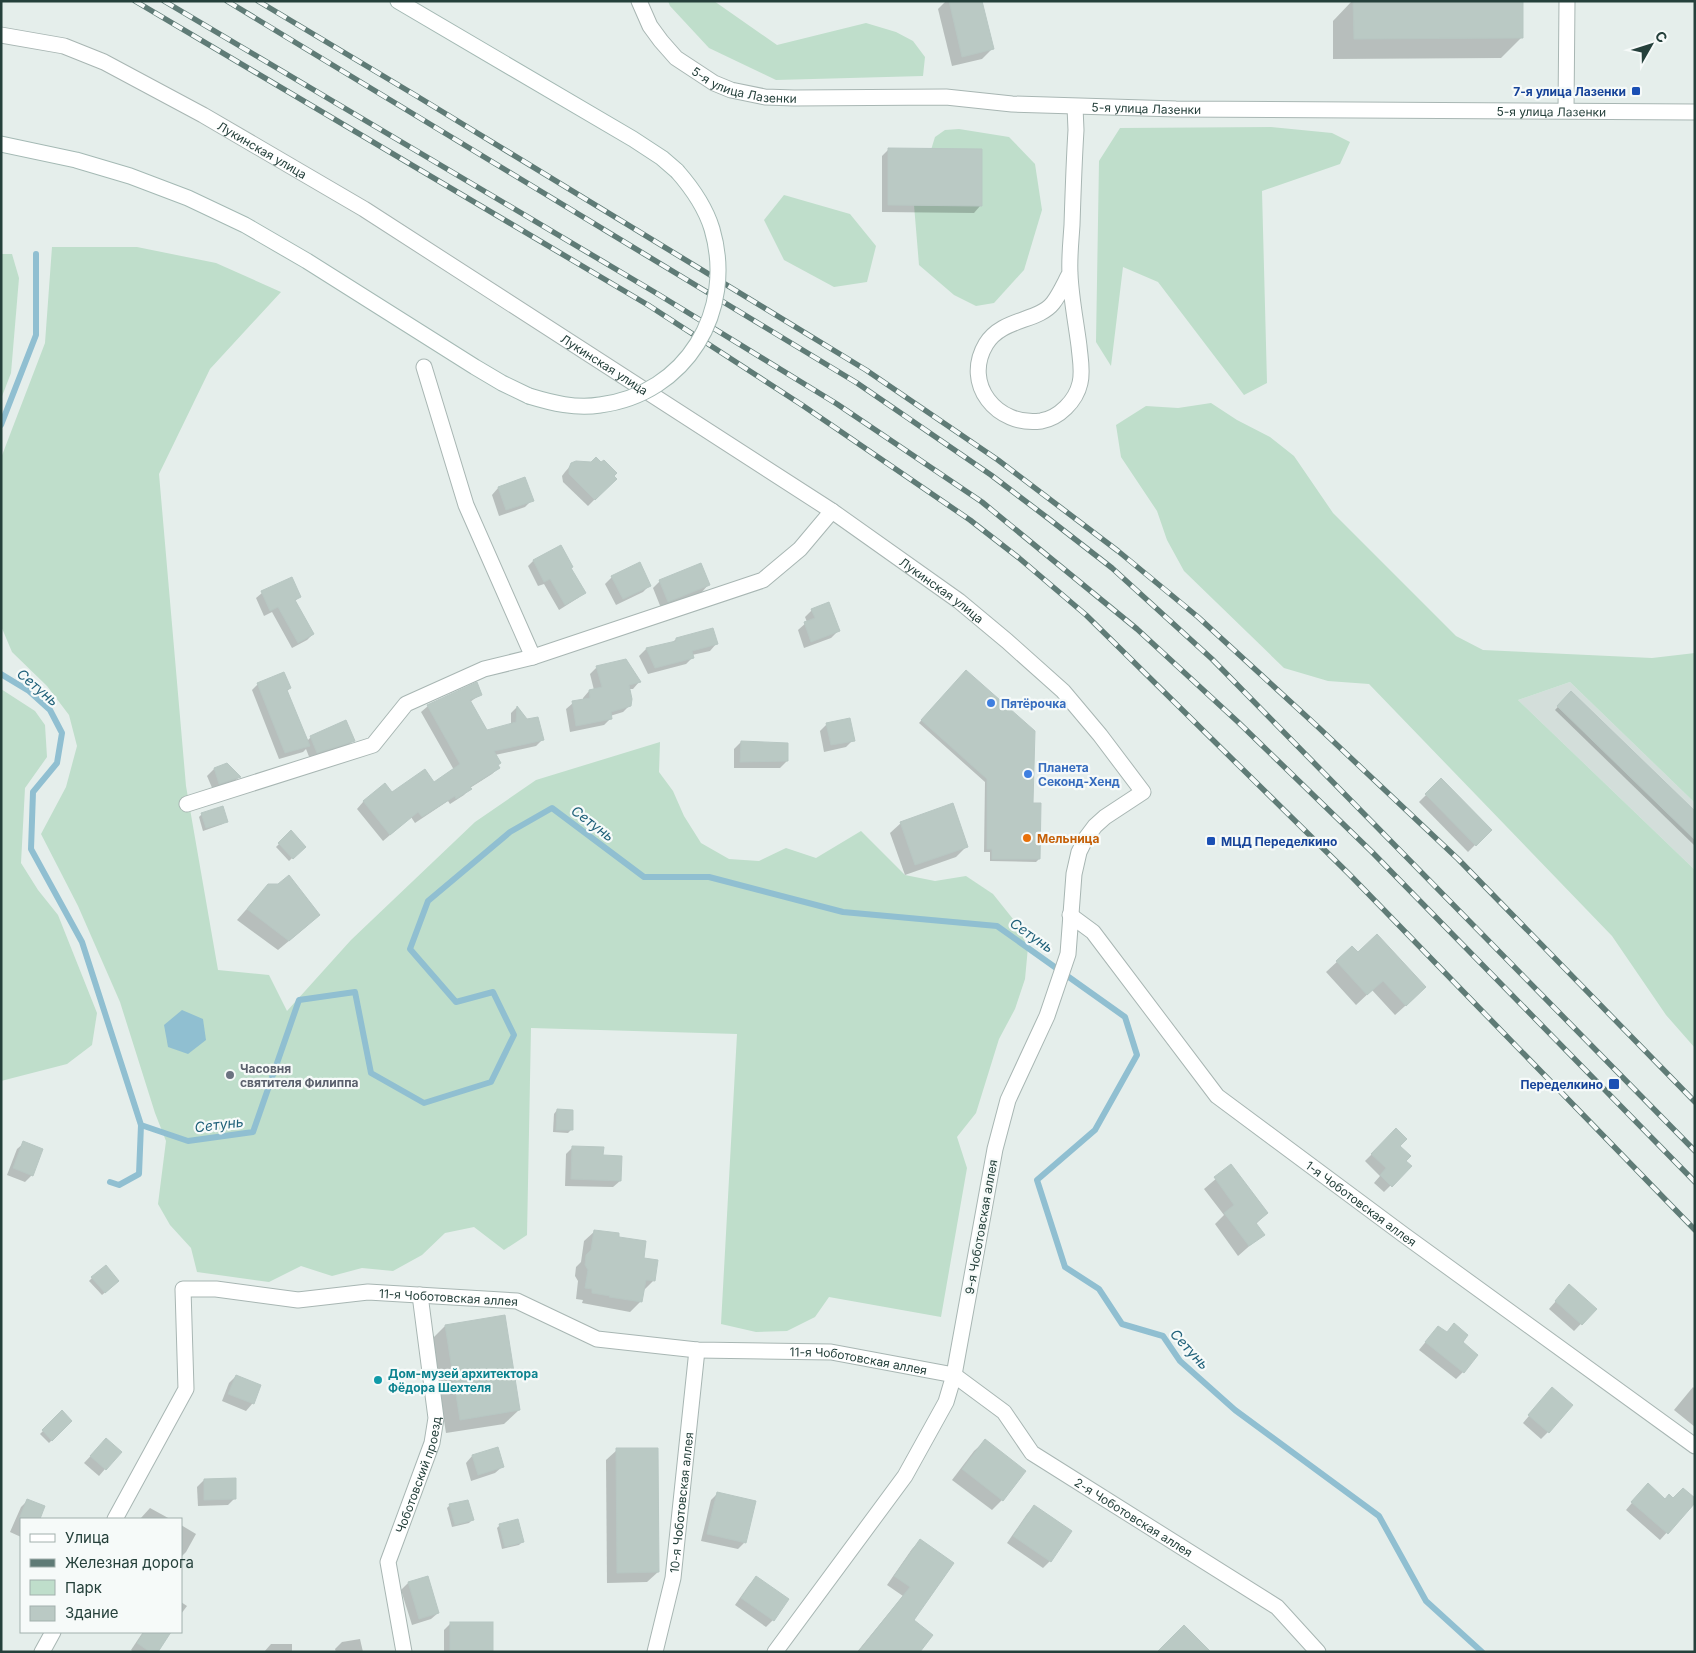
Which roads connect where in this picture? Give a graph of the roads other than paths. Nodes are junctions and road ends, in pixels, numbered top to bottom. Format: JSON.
{"nodes":[{"id":1,"x":398,"y":1,"type":"edge"},
{"id":2,"x":639,"y":1,"type":"edge"},
{"id":3,"x":1568,"y":1,"type":"edge"},
{"id":4,"x":1,"y":35,"type":"edge"},
{"id":5,"x":1075,"y":106,"type":"junction"},
{"id":6,"x":1566,"y":110,"type":"junction"},
{"id":7,"x":1695,"y":112,"type":"edge"},
{"id":8,"x":1,"y":144,"type":"edge"},
{"id":9,"x":1070,"y":273,"type":"junction"},
{"id":10,"x":424,"y":367,"type":"dead end"},
{"id":11,"x":832,"y":511,"type":"junction"},
{"id":12,"x":533,"y":657,"type":"junction"},
{"id":13,"x":1143,"y":792,"type":"joint"},
{"id":14,"x":187,"y":804,"type":"dead end"},
{"id":15,"x":1070,"y":915,"type":"junction"},
{"id":16,"x":420,"y":1295,"type":"junction"},
{"id":17,"x":697,"y":1350,"type":"junction"},
{"id":18,"x":954,"y":1375,"type":"junction"},
{"id":19,"x":1695,"y":1446,"type":"edge"},
{"id":20,"x":116,"y":1518,"type":"edge"},
{"id":21,"x":52,"y":1633,"type":"edge"},
{"id":22,"x":42,"y":1652,"type":"edge"},
{"id":23,"x":404,"y":1652,"type":"edge"},
{"id":24,"x":655,"y":1652,"type":"edge"},
{"id":25,"x":775,"y":1652,"type":"edge"},
{"id":26,"x":1318,"y":1652,"type":"edge"}],
"edges":[{"from":1,"to":8,"type":"street","bridge":true},
{"from":2,"to":5,"type":"street","name":"5-я улица Лазенки"},
{"from":3,"to":6,"type":"street"},
{"from":4,"to":11,"type":"street","name":"Лукинская улица"},
{"from":5,"to":6,"type":"street","name":"5-я улица Лазенки"},
{"from":5,"to":9,"type":"street"},
{"from":6,"to":7,"type":"street","name":"5-я улица Лазенки"},
{"from":9,"to":9,"type":"street"},
{"from":10,"to":12,"type":"street"},
{"from":11,"to":12,"type":"street"},
{"from":11,"to":13,"type":"street","name":"Лукинская улица"},
{"from":12,"to":14,"type":"street"},
{"from":13,"to":15,"type":"street","name":"9-я Чоботовская аллея"},
{"from":15,"to":18,"type":"street","name":"9-я Чоботовская аллея"},
{"from":15,"to":19,"type":"street","name":"1-я Чоботовская аллея"},
{"from":16,"to":17,"type":"street","name":"11-я Чоботовская аллея"},
{"from":16,"to":20,"type":"street","name":"11-я Чоботовская аллея"},
{"from":16,"to":23,"type":"street","name":"Чоботовский проезд"},
{"from":17,"to":18,"type":"street","name":"11-я Чоботовская аллея"},
{"from":17,"to":24,"type":"street","name":"10-я Чоботовская аллея"},
{"from":18,"to":25,"type":"street","name":"9-я Чоботовская аллея"},
{"from":18,"to":26,"type":"street","name":"2-я Чоботовская аллея"},
{"from":21,"to":22,"type":"street"}]}
